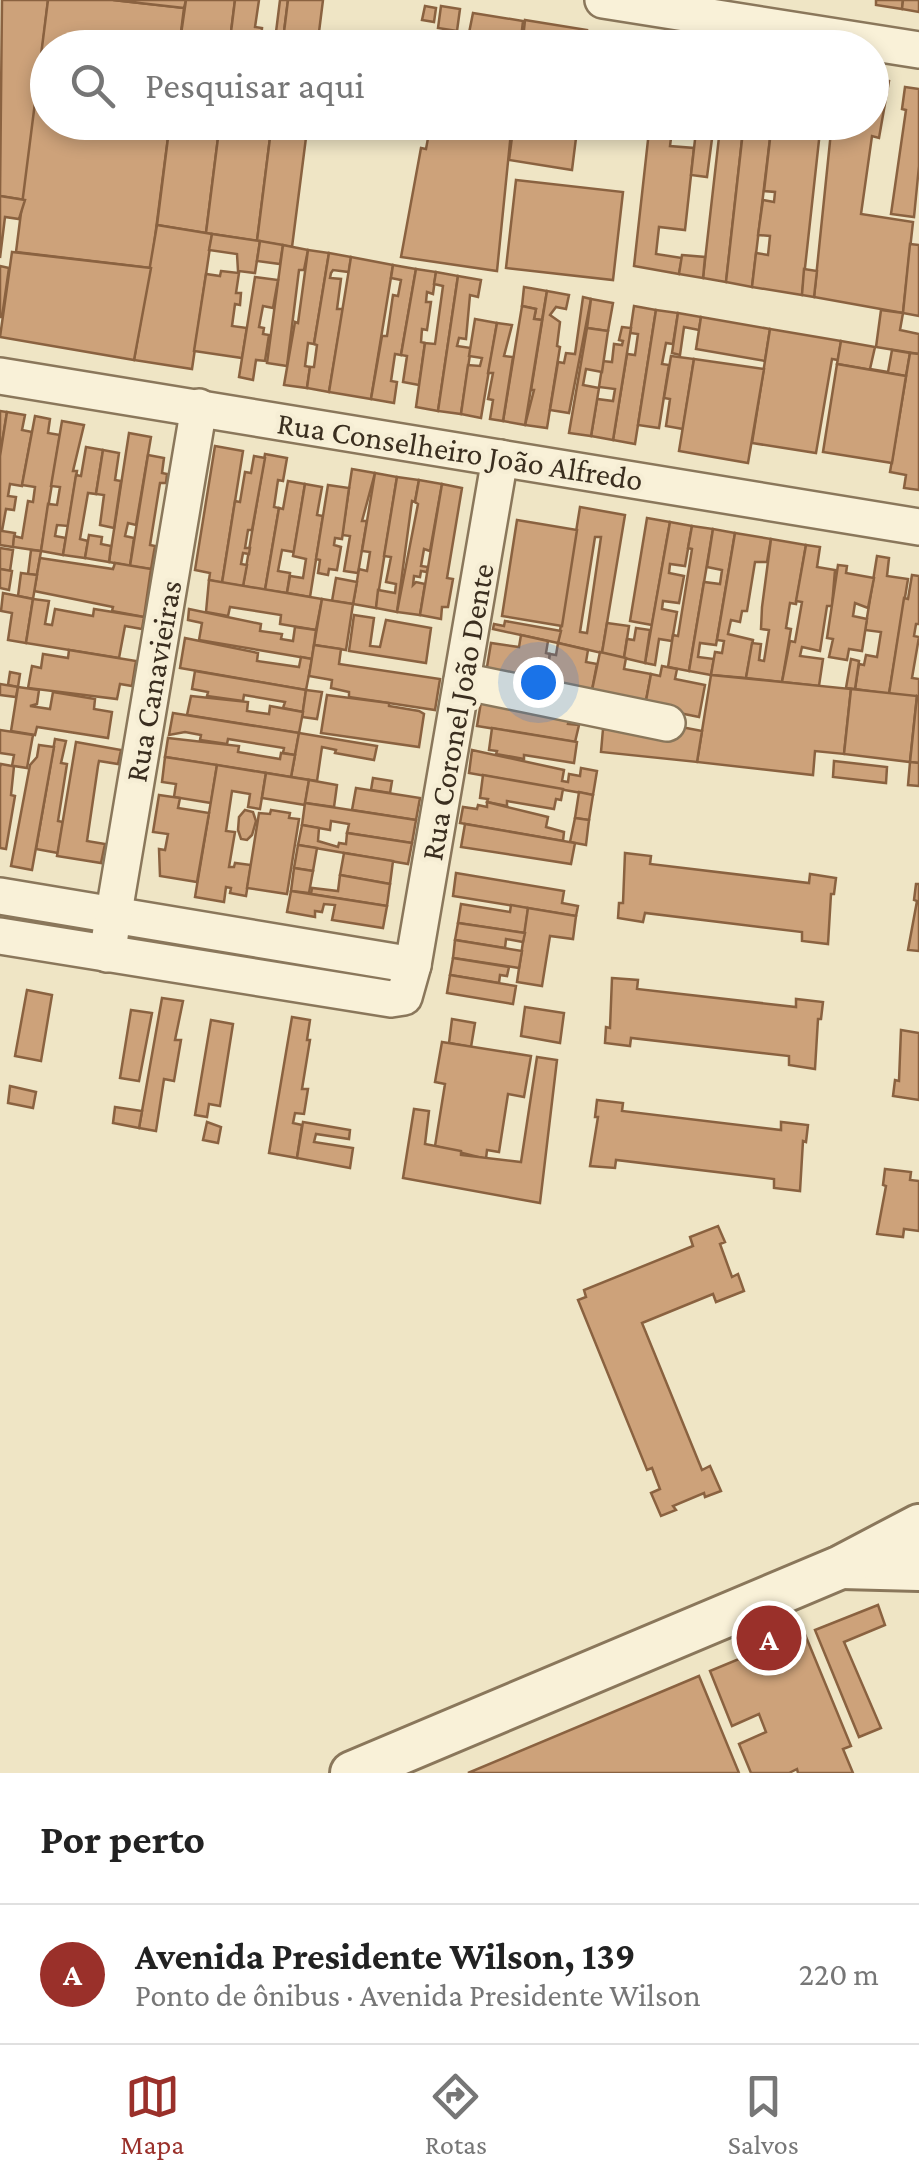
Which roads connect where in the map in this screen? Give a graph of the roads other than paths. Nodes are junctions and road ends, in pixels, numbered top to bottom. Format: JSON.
{"nodes":[{"id":1,"x":614,"y":1,"type":"edge"},
{"id":2,"x":795,"y":30,"type":"edge"},
{"id":3,"x":889,"y":45,"type":"edge"},
{"id":4,"x":919,"y":50,"type":"edge"},
{"id":5,"x":0,"y":376,"type":"edge"},
{"id":6,"x":199,"y":408,"type":"junction"},
{"id":7,"x":500,"y":458,"type":"junction"},
{"id":8,"x":919,"y":528,"type":"edge"},
{"id":9,"x":462,"y":681,"type":"junction"},
{"id":10,"x":667,"y":723,"type":"dead end"},
{"id":11,"x":0,"y":896,"type":"edge"},
{"id":12,"x":114,"y":915,"type":"junction"},
{"id":13,"x":0,"y":936,"type":"edge"},
{"id":14,"x":107,"y":954,"type":"junction"},
{"id":15,"x":413,"y":966,"type":"junction"},
{"id":16,"x":919,"y":1526,"type":"edge"},
{"id":17,"x":841,"y":1567,"type":"junction"},
{"id":18,"x":919,"y":1569,"type":"edge"},
{"id":19,"x":352,"y":1773,"type":"edge"}],
"edges":[{"from":1,"to":2,"type":"street"},
{"from":3,"to":4,"type":"street"},
{"from":5,"to":6,"type":"street","name":"Rua Conselheiro João Alfredo"},
{"from":6,"to":7,"type":"street","name":"Rua Conselheiro João Alfredo"},
{"from":6,"to":12,"type":"street","name":"Rua Canavieiras"},
{"from":7,"to":8,"type":"street","name":"Rua Conselheiro João Alfredo"},
{"from":7,"to":9,"type":"street","name":"Rua Coronel João Dente"},
{"from":9,"to":10,"type":"street"},
{"from":9,"to":15,"type":"street","name":"Rua Coronel João Dente"},
{"from":11,"to":12,"type":"street"},
{"from":12,"to":14,"type":"street","name":"Rua Canavieiras"},
{"from":12,"to":15,"type":"street"},
{"from":13,"to":14,"type":"street","name":"Rua Coronel João Dente"},
{"from":14,"to":15,"type":"street","name":"Rua Coronel João Dente"},
{"from":16,"to":17,"type":"street"},
{"from":17,"to":18,"type":"street"},
{"from":17,"to":19,"type":"street"}]}
